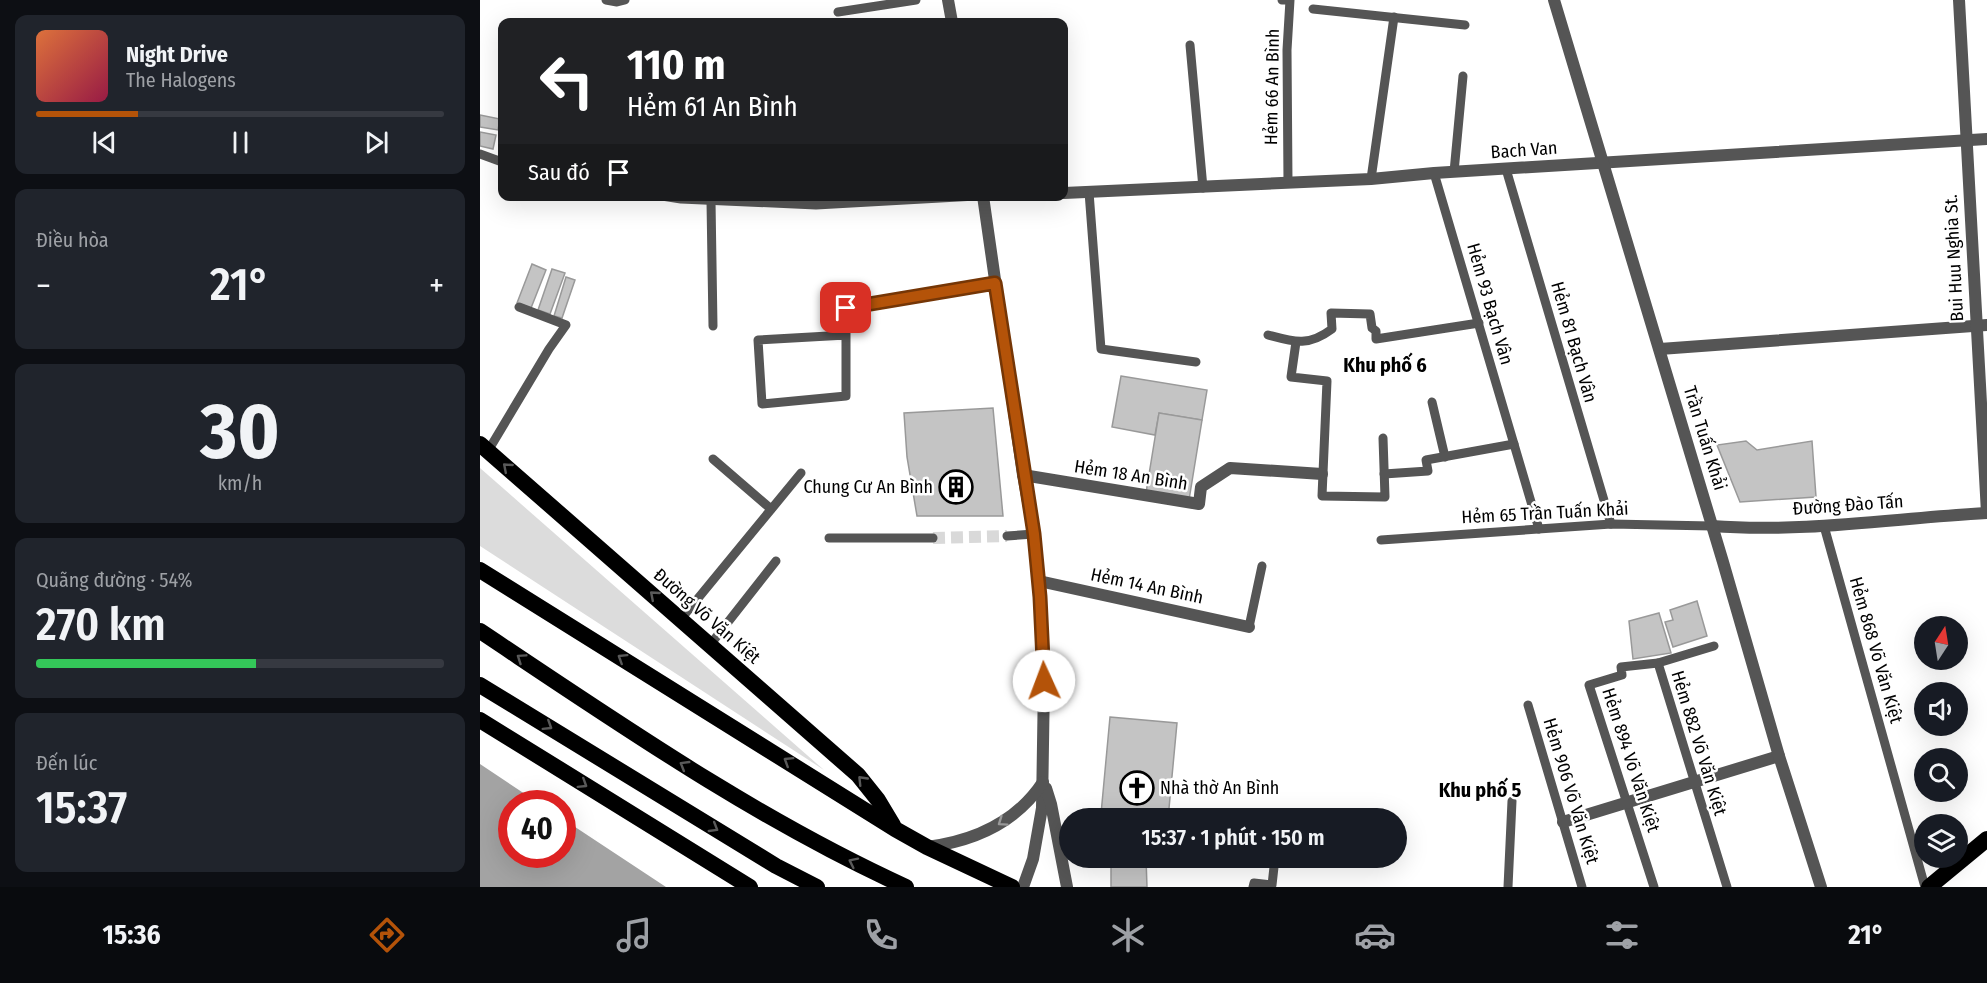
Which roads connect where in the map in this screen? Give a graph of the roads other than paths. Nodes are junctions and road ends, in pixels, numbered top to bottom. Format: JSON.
{"nodes":[{"id":1,"x":606,"y":0,"type":"edge"},
{"id":2,"x":625,"y":0,"type":"edge"},
{"id":3,"x":916,"y":0,"type":"edge"},
{"id":4,"x":948,"y":0,"type":"edge"},
{"id":5,"x":1282,"y":0,"type":"edge"},
{"id":6,"x":1554,"y":0,"type":"edge"},
{"id":7,"x":1959,"y":0,"type":"edge"},
{"id":8,"x":1313,"y":9,"type":"dead end"},
{"id":9,"x":838,"y":12,"type":"dead end"},
{"id":10,"x":1394,"y":17,"type":"junction"},
{"id":11,"x":951,"y":18,"type":"edge"},
{"id":12,"x":1465,"y":25,"type":"dead end"},
{"id":13,"x":1190,"y":45,"type":"dead end"},
{"id":14,"x":1463,"y":76,"type":"dead end"},
{"id":15,"x":1987,"y":139,"type":"edge"},
{"id":16,"x":1966,"y":140,"type":"junction"},
{"id":17,"x":480,"y":154,"type":"edge"},
{"id":18,"x":498,"y":161,"type":"edge"},
{"id":19,"x":1603,"y":163,"type":"junction"},
{"id":20,"x":1506,"y":169,"type":"junction"},
{"id":21,"x":1454,"y":172,"type":"junction"},
{"id":22,"x":1434,"y":173,"type":"junction"},
{"id":23,"x":1371,"y":179,"type":"junction"},
{"id":24,"x":1288,"y":183,"type":"junction"},
{"id":25,"x":1203,"y":188,"type":"junction"},
{"id":26,"x":1089,"y":192,"type":"junction"},
{"id":27,"x":1068,"y":193,"type":"edge"},
{"id":28,"x":711,"y":201,"type":"joint"},
{"id":29,"x":887,"y":201,"type":"edge"},
{"id":30,"x":984,"y":201,"type":"edge"},
{"id":31,"x":995,"y":283,"type":"junction"},
{"id":32,"x":519,"y":307,"type":"dead end"},
{"id":33,"x":1479,"y":323,"type":"junction"},
{"id":34,"x":1982,"y":325,"type":"edge"},
{"id":35,"x":713,"y":326,"type":"dead end"},
{"id":36,"x":846,"y":335,"type":"junction"},
{"id":37,"x":1268,"y":335,"type":"dead end"},
{"id":38,"x":1296,"y":342,"type":"junction"},
{"id":39,"x":1660,"y":349,"type":"junction"},
{"id":40,"x":1196,"y":363,"type":"dead end"},
{"id":41,"x":1432,"y":402,"type":"dead end"},
{"id":42,"x":1383,"y":438,"type":"dead end"},
{"id":43,"x":1514,"y":444,"type":"junction"},
{"id":44,"x":484,"y":447,"type":"edge"},
{"id":45,"x":1445,"y":457,"type":"junction"},
{"id":46,"x":713,"y":459,"type":"dead end"},
{"id":47,"x":801,"y":473,"type":"dead end"},
{"id":48,"x":1322,"y":474,"type":"junction"},
{"id":49,"x":1384,"y":474,"type":"junction"},
{"id":50,"x":1023,"y":475,"type":"junction"},
{"id":51,"x":771,"y":508,"type":"junction"},
{"id":52,"x":1987,"y":513,"type":"edge"},
{"id":53,"x":1611,"y":524,"type":"junction"},
{"id":54,"x":1712,"y":526,"type":"junction"},
{"id":55,"x":1824,"y":526,"type":"junction"},
{"id":56,"x":1539,"y":529,"type":"junction"},
{"id":57,"x":1034,"y":534,"type":"junction"},
{"id":58,"x":1007,"y":536,"type":"tunnel mouth"},
{"id":59,"x":829,"y":538,"type":"dead end"},
{"id":60,"x":933,"y":538,"type":"tunnel mouth"},
{"id":61,"x":1381,"y":540,"type":"dead end"},
{"id":62,"x":776,"y":561,"type":"dead end"},
{"id":63,"x":1262,"y":566,"type":"dead end"},
{"id":64,"x":480,"y":570,"type":"edge"},
{"id":65,"x":1039,"y":581,"type":"junction"},
{"id":66,"x":681,"y":620,"type":"junction"},
{"id":67,"x":1248,"y":627,"type":"joint"},
{"id":68,"x":480,"y":631,"type":"edge"},
{"id":69,"x":710,"y":645,"type":"junction"},
{"id":70,"x":1714,"y":646,"type":"dead end"},
{"id":71,"x":1658,"y":663,"type":"junction"},
{"id":72,"x":480,"y":685,"type":"edge"},
{"id":73,"x":480,"y":692,"type":"edge"},
{"id":74,"x":509,"y":701,"type":"junction"},
{"id":75,"x":1528,"y":705,"type":"dead end"},
{"id":76,"x":480,"y":720,"type":"edge"},
{"id":77,"x":1779,"y":756,"type":"junction"},
{"id":78,"x":1044,"y":782,"type":"junction"},
{"id":79,"x":1694,"y":782,"type":"junction"},
{"id":80,"x":1512,"y":801,"type":"dead end"},
{"id":81,"x":1627,"y":802,"type":"junction"},
{"id":82,"x":1563,"y":822,"type":"junction"},
{"id":83,"x":895,"y":829,"type":"junction"},
{"id":84,"x":1987,"y":839,"type":"edge"},
{"id":85,"x":927,"y":847,"type":"junction"},
{"id":86,"x":1274,"y":868,"type":"edge"},
{"id":87,"x":750,"y":887,"type":"edge"},
{"id":88,"x":817,"y":887,"type":"edge"},
{"id":89,"x":906,"y":887,"type":"edge"},
{"id":90,"x":1012,"y":887,"type":"edge"},
{"id":91,"x":1023,"y":887,"type":"edge"},
{"id":92,"x":1067,"y":887,"type":"edge"},
{"id":93,"x":1254,"y":887,"type":"edge"},
{"id":94,"x":1508,"y":887,"type":"edge"},
{"id":95,"x":1582,"y":887,"type":"edge"},
{"id":96,"x":1654,"y":887,"type":"edge"},
{"id":97,"x":1727,"y":887,"type":"edge"},
{"id":98,"x":1821,"y":887,"type":"edge"},
{"id":99,"x":1927,"y":887,"type":"edge"}],
"edges":[{"from":1,"to":2,"type":"lane"},
{"from":3,"to":9,"type":"lane"},
{"from":4,"to":11,"type":"street"},
{"from":5,"to":24,"type":"lane","name":"Hẻm 66 An Bình"},
{"from":6,"to":19,"type":"street","name":"Trần Tuấn Khải"},
{"from":7,"to":16,"type":"street","name":"Bui Huu Nghia St."},
{"from":8,"to":10,"type":"lane"},
{"from":10,"to":12,"type":"lane"},
{"from":10,"to":23,"type":"lane"},
{"from":13,"to":25,"type":"lane"},
{"from":14,"to":21,"type":"lane"},
{"from":15,"to":16,"type":"street","name":"Bach Van"},
{"from":16,"to":19,"type":"street","name":"Bach Van"},
{"from":16,"to":34,"type":"street","name":"Bui Huu Nghia St."},
{"from":17,"to":18,"type":"lane"},
{"from":19,"to":20,"type":"street","name":"Bach Van"},
{"from":19,"to":39,"type":"street","name":"Trần Tuấn Khải"},
{"from":20,"to":21,"type":"street","name":"Bach Van"},
{"from":20,"to":53,"type":"lane","name":"Hẻm 81 Bạch Vân"},
{"from":21,"to":22,"type":"street","name":"Bach Van"},
{"from":22,"to":23,"type":"street","name":"Bach Van"},
{"from":22,"to":33,"type":"lane","name":"Hẻm 93 Bạch Vân"},
{"from":23,"to":24,"type":"street","name":"Bach Van"},
{"from":24,"to":25,"type":"street","name":"Bach Van"},
{"from":25,"to":26,"type":"street","name":"Bach Van"},
{"from":26,"to":27,"type":"street","name":"Bach Van"},
{"from":26,"to":40,"type":"lane"},
{"from":28,"to":29,"type":"lane"},
{"from":28,"to":35,"type":"lane"},
{"from":30,"to":31,"type":"street"},
{"from":31,"to":36,"type":"lane"},
{"from":31,"to":50,"type":"street"},
{"from":32,"to":44,"type":"lane"},
{"from":33,"to":38,"type":"lane"},
{"from":33,"to":43,"type":"lane","name":"Hẻm 93 Bạch Vân"},
{"from":34,"to":39,"type":"street"},
{"from":34,"to":52,"type":"street","name":"Bui Huu Nghia St."},
{"from":36,"to":36,"type":"lane"},
{"from":37,"to":38,"type":"lane"},
{"from":38,"to":48,"type":"lane"},
{"from":39,"to":54,"type":"street","name":"Trần Tuấn Khải"},
{"from":41,"to":45,"type":"lane"},
{"from":42,"to":49,"type":"lane"},
{"from":43,"to":45,"type":"lane"},
{"from":43,"to":56,"type":"lane","name":"Hẻm 93 Bạch Vân"},
{"from":66,"to":44,"type":"highway","name":"Đường Võ Văn Kiệt","one_way":true},
{"from":45,"to":49,"type":"lane"},
{"from":46,"to":51,"type":"lane"},
{"from":47,"to":51,"type":"lane"},
{"from":48,"to":49,"type":"lane"},
{"from":48,"to":50,"type":"street","name":"Hẻm 18 An Bình"},
{"from":50,"to":57,"type":"street"},
{"from":51,"to":66,"type":"lane"},
{"from":52,"to":55,"type":"street","name":"Đường Đào Tấn"},
{"from":53,"to":54,"type":"lane","name":"Hẻm 65 Trần Tuấn Khải"},
{"from":53,"to":56,"type":"lane","name":"Hẻm 65 Trần Tuấn Khải"},
{"from":54,"to":55,"type":"street","name":"Đường Đào Tấn"},
{"from":54,"to":77,"type":"street","name":"Trần Tuấn Khải"},
{"from":55,"to":99,"type":"lane","name":"Hẻm 868 Võ Văn Kiệt"},
{"from":56,"to":61,"type":"lane","name":"Hẻm 65 Trần Tuấn Khải"},
{"from":57,"to":58,"type":"lane"},
{"from":57,"to":65,"type":"street"},
{"from":59,"to":60,"type":"lane"},
{"from":62,"to":69,"type":"lane"},
{"from":63,"to":67,"type":"lane"},
{"from":83,"to":64,"type":"highway","one_way":true},
{"from":65,"to":67,"type":"street","name":"Hẻm 14 An Bình"},
{"from":65,"to":78,"type":"street"},
{"from":66,"to":69,"type":"highway","name":"Đường Võ Văn Kiệt"},
{"from":89,"to":68,"type":"highway","one_way":true},
{"from":83,"to":69,"type":"highway","name":"Đường Võ Văn Kiệt","one_way":true},
{"from":70,"to":71,"type":"lane","name":"Hẻm 882 Võ Văn Kiệt"},
{"from":71,"to":79,"type":"lane","name":"Hẻm 882 Võ Văn Kiệt"},
{"from":71,"to":81,"type":"lane","name":"Hẻm 894 Võ Văn Kiệt"},
{"from":72,"to":74,"type":"highway"},
{"from":73,"to":74,"type":"highway"},
{"from":74,"to":88,"type":"highway","one_way":true},
{"from":75,"to":82,"type":"lane","name":"Hẻm 906 Võ Văn Kiệt"},
{"from":76,"to":87,"type":"highway","one_way":true},
{"from":77,"to":79,"type":"street"},
{"from":77,"to":98,"type":"street","name":"Trần Tuấn Khải"},
{"from":78,"to":85,"type":"street","one_way":true},
{"from":78,"to":91,"type":"street"},
{"from":78,"to":92,"type":"street"},
{"from":79,"to":81,"type":"street"},
{"from":79,"to":97,"type":"lane","name":"Hẻm 882 Võ Văn Kiệt"},
{"from":80,"to":94,"type":"lane"},
{"from":81,"to":82,"type":"street"},
{"from":81,"to":96,"type":"lane","name":"Hẻm 894 Võ Văn Kiệt"},
{"from":82,"to":95,"type":"lane","name":"Hẻm 906 Võ Văn Kiệt"},
{"from":83,"to":85,"type":"highway"},
{"from":84,"to":99,"type":"highway"},
{"from":85,"to":90,"type":"highway"},
{"from":86,"to":93,"type":"lane"}]}
